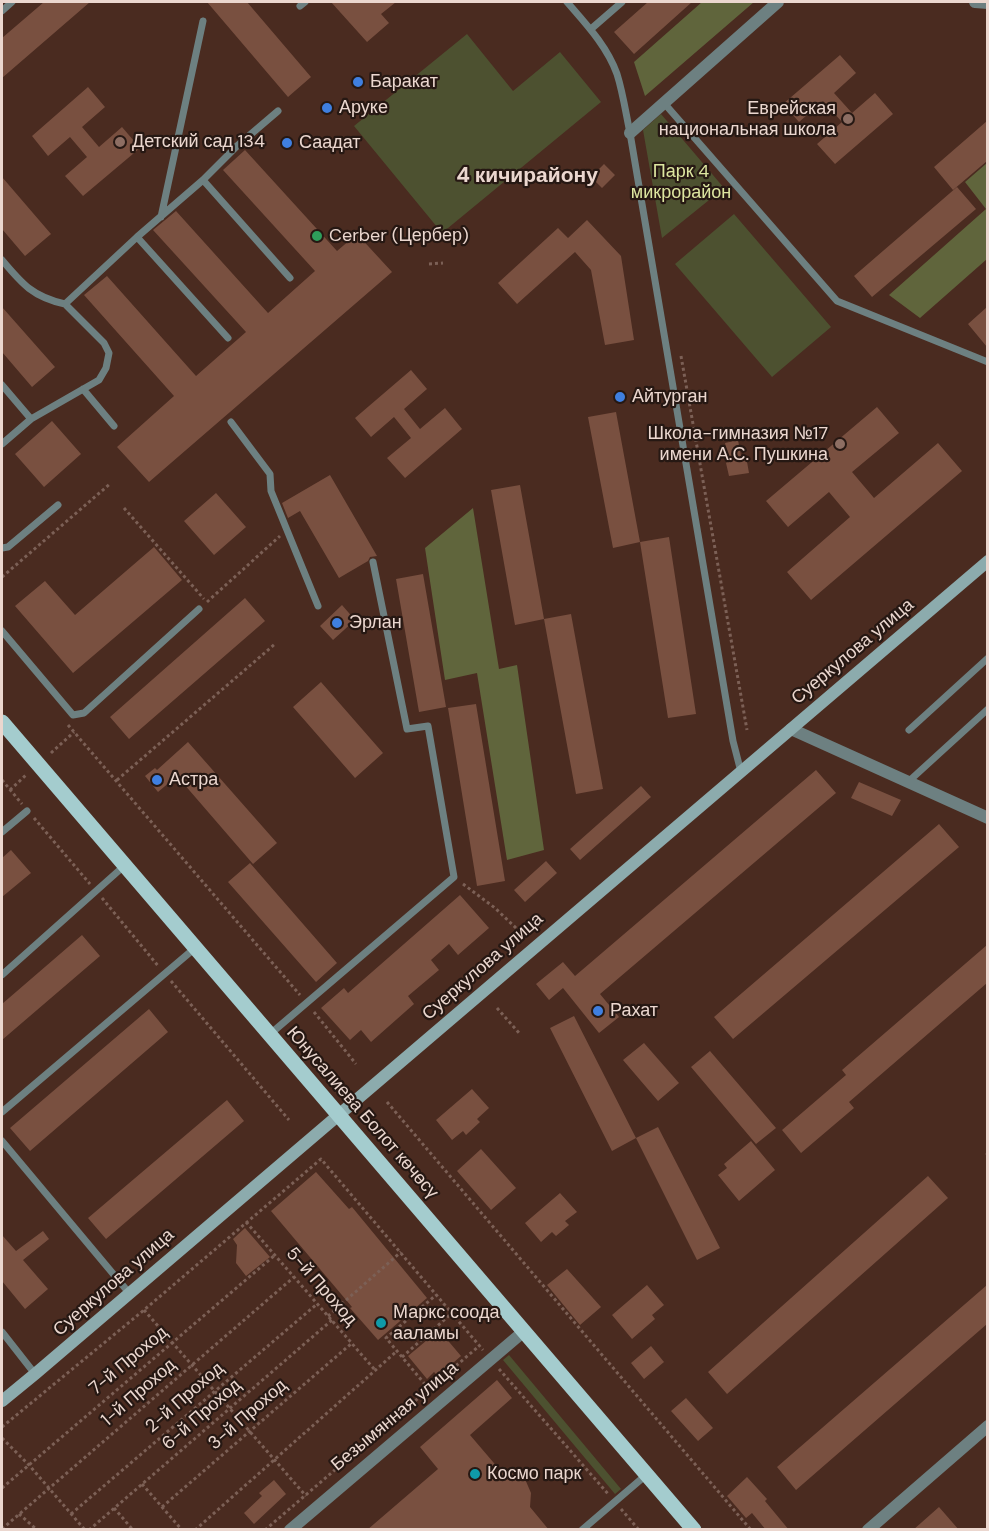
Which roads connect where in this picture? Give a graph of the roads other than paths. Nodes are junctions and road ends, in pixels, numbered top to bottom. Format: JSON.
{"nodes":[{"id":1,"x":12,"y":2,"type":"edge"},
{"id":2,"x":567,"y":2,"type":"edge"},
{"id":3,"x":622,"y":2,"type":"edge"},
{"id":4,"x":778,"y":2,"type":"edge"},
{"id":5,"x":975,"y":2,"type":"edge"},
{"id":6,"x":987,"y":3,"type":"edge"},
{"id":7,"x":2,"y":11,"type":"edge"},
{"id":8,"x":203,"y":21,"type":"dead end"},
{"id":9,"x":591,"y":29,"type":"junction"},
{"id":10,"x":664,"y":103,"type":"junction"},
{"id":11,"x":278,"y":111,"type":"dead end"},
{"id":12,"x":630,"y":133,"type":"junction"},
{"id":13,"x":203,"y":180,"type":"junction"},
{"id":14,"x":161,"y":217,"type":"junction"},
{"id":15,"x":137,"y":237,"type":"junction"},
{"id":16,"x":2,"y":260,"type":"edge"},
{"id":17,"x":290,"y":278,"type":"dead end"},
{"id":18,"x":65,"y":304,"type":"junction"},
{"id":19,"x":228,"y":338,"type":"dead end"},
{"id":20,"x":987,"y":362,"type":"edge"},
{"id":21,"x":2,"y":384,"type":"edge"},
{"id":22,"x":83,"y":389,"type":"junction"},
{"id":23,"x":31,"y":418,"type":"junction"},
{"id":24,"x":231,"y":422,"type":"dead end"},
{"id":25,"x":114,"y":426,"type":"dead end"},
{"id":26,"x":2,"y":444,"type":"edge"},
{"id":27,"x":58,"y":505,"type":"dead end"},
{"id":28,"x":2,"y":548,"type":"edge"},
{"id":29,"x":987,"y":561,"type":"edge"},
{"id":30,"x":373,"y":562,"type":"dead end"},
{"id":31,"x":318,"y":606,"type":"dead end"},
{"id":32,"x":199,"y":609,"type":"dead end"},
{"id":33,"x":2,"y":630,"type":"edge"},
{"id":34,"x":987,"y":658,"type":"edge"},
{"id":35,"x":987,"y":710,"type":"edge"},
{"id":36,"x":2,"y":722,"type":"edge"},
{"id":37,"x":790,"y":729,"type":"junction"},
{"id":38,"x":909,"y":730,"type":"dead end"},
{"id":39,"x":741,"y":771,"type":"junction"},
{"id":40,"x":908,"y":782,"type":"junction"},
{"id":41,"x":27,"y":811,"type":"road end"},
{"id":42,"x":987,"y":819,"type":"edge"},
{"id":43,"x":2,"y":832,"type":"edge"},
{"id":44,"x":124,"y":866,"type":"junction"},
{"id":45,"x":195,"y":948,"type":"junction"},
{"id":46,"x":2,"y":975,"type":"edge"},
{"id":47,"x":270,"y":1035,"type":"junction"},
{"id":48,"x":2,"y":1112,"type":"edge"},
{"id":49,"x":337,"y":1114,"type":"junction"},
{"id":50,"x":2,"y":1141,"type":"edge"},
{"id":51,"x":130,"y":1294,"type":"junction"},
{"id":52,"x":2,"y":1332,"type":"edge"},
{"id":53,"x":523,"y":1332,"type":"junction"},
{"id":54,"x":35,"y":1374,"type":"junction"},
{"id":55,"x":2,"y":1401,"type":"edge"},
{"id":56,"x":987,"y":1426,"type":"edge"},
{"id":57,"x":646,"y":1475,"type":"junction"},
{"id":58,"x":290,"y":1530,"type":"edge"},
{"id":59,"x":582,"y":1530,"type":"edge"},
{"id":60,"x":694,"y":1530,"type":"edge"},
{"id":61,"x":868,"y":1530,"type":"edge"}],
"edges":[{"from":1,"to":7,"type":"lane"},
{"from":2,"to":9,"type":"lane"},
{"from":3,"to":9,"type":"lane"},
{"from":4,"to":10,"type":"street"},
{"from":5,"to":6,"type":"street"},
{"from":8,"to":14,"type":"lane"},
{"from":9,"to":12,"type":"lane"},
{"from":10,"to":12,"type":"street"},
{"from":10,"to":20,"type":"lane"},
{"from":11,"to":13,"type":"lane"},
{"from":12,"to":39,"type":"lane"},
{"from":13,"to":14,"type":"lane"},
{"from":13,"to":17,"type":"lane"},
{"from":14,"to":15,"type":"lane"},
{"from":15,"to":18,"type":"lane"},
{"from":15,"to":19,"type":"lane"},
{"from":16,"to":18,"type":"lane"},
{"from":18,"to":22,"type":"lane"},
{"from":21,"to":23,"type":"lane"},
{"from":22,"to":23,"type":"lane"},
{"from":22,"to":25,"type":"lane"},
{"from":23,"to":26,"type":"lane"},
{"from":24,"to":31,"type":"lane"},
{"from":27,"to":28,"type":"lane"},
{"from":29,"to":37,"type":"main road","name":"Суеркулова улица"},
{"from":30,"to":47,"type":"lane"},
{"from":32,"to":33,"type":"lane"},
{"from":34,"to":38,"type":"lane"},
{"from":35,"to":40,"type":"lane"},
{"from":36,"to":44,"type":"main road","name":"Юнусалиева Болот көчөсү"},
{"from":37,"to":39,"type":"main road","name":"Суеркулова улица"},
{"from":37,"to":40,"type":"street"},
{"from":39,"to":49,"type":"main road","name":"Суеркулова улица"},
{"from":40,"to":42,"type":"street"},
{"from":41,"to":43,"type":"lane"},
{"from":44,"to":45,"type":"main road","name":"Юнусалиева Болот көчөсү"},
{"from":44,"to":46,"type":"lane"},
{"from":45,"to":47,"type":"main road","name":"Юнусалиева Болот көчөсү"},
{"from":45,"to":48,"type":"lane"},
{"from":47,"to":49,"type":"main road","name":"Юнусалиева Болот көчөсү"},
{"from":49,"to":51,"type":"main road","name":"Суеркулова улица"},
{"from":49,"to":53,"type":"main road","name":"Юнусалиева Болот көчөсү"},
{"from":50,"to":51,"type":"lane"},
{"from":51,"to":54,"type":"main road","name":"Суеркулова улица"},
{"from":52,"to":54,"type":"lane"},
{"from":53,"to":57,"type":"main road","name":"Юнусалиева Болот көчөсү"},
{"from":53,"to":58,"type":"street","name":"Безымянная улица"},
{"from":54,"to":55,"type":"main road","name":"Суеркулова улица"},
{"from":56,"to":61,"type":"street"},
{"from":57,"to":59,"type":"lane"},
{"from":57,"to":60,"type":"main road","name":"Юнусалиева Болот көчөсү"}]}
